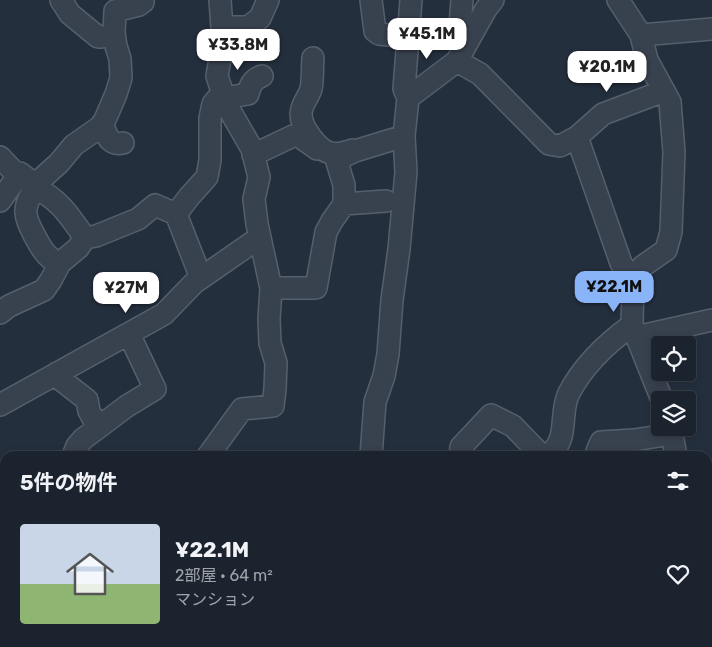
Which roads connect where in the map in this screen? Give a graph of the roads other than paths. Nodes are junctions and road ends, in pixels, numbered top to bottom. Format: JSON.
{"nodes":[{"id":1,"x":61,"y":0,"type":"edge"},
{"id":2,"x":143,"y":0,"type":"edge"},
{"id":3,"x":220,"y":0,"type":"edge"},
{"id":4,"x":268,"y":0,"type":"edge"},
{"id":5,"x":372,"y":0,"type":"edge"},
{"id":6,"x":411,"y":0,"type":"edge"},
{"id":7,"x":462,"y":0,"type":"edge"},
{"id":8,"x":493,"y":0,"type":"edge"},
{"id":9,"x":618,"y":0,"type":"edge"},
{"id":10,"x":222,"y":28,"type":"junction"},
{"id":11,"x":712,"y":29,"type":"edge"},
{"id":12,"x":641,"y":35,"type":"junction"},
{"id":13,"x":408,"y":36,"type":"junction"},
{"id":14,"x":115,"y":40,"type":"junction"},
{"id":15,"x":460,"y":55,"type":"junction"},
{"id":16,"x":313,"y":58,"type":"dead end"},
{"id":17,"x":262,"y":76,"type":"dead end"},
{"id":18,"x":664,"y":91,"type":"junction"},
{"id":19,"x":224,"y":97,"type":"junction"},
{"id":20,"x":408,"y":98,"type":"junction"},
{"id":21,"x":102,"y":124,"type":"junction"},
{"id":22,"x":404,"y":136,"type":"junction"},
{"id":23,"x":577,"y":138,"type":"junction"},
{"id":24,"x":123,"y":143,"type":"dead end"},
{"id":25,"x":321,"y":148,"type":"junction"},
{"id":26,"x":355,"y":151,"type":"junction"},
{"id":27,"x":253,"y":154,"type":"junction"},
{"id":28,"x":0,"y":158,"type":"edge"},
{"id":29,"x":29,"y":182,"type":"junction"},
{"id":30,"x":0,"y":201,"type":"edge"},
{"id":31,"x":386,"y":201,"type":"dead end"},
{"id":32,"x":344,"y":204,"type":"junction"},
{"id":33,"x":176,"y":214,"type":"junction"},
{"id":34,"x":260,"y":237,"type":"junction"},
{"id":35,"x":86,"y":238,"type":"junction"},
{"id":36,"x":60,"y":263,"type":"junction"},
{"id":37,"x":201,"y":278,"type":"junction"},
{"id":38,"x":633,"y":282,"type":"junction"},
{"id":39,"x":270,"y":288,"type":"junction"},
{"id":40,"x":0,"y":313,"type":"edge"},
{"id":41,"x":712,"y":320,"type":"edge"},
{"id":42,"x":634,"y":331,"type":"junction"},
{"id":43,"x":128,"y":334,"type":"junction"},
{"id":44,"x":57,"y":374,"type":"junction"},
{"id":45,"x":658,"y":391,"type":"edge"},
{"id":46,"x":0,"y":405,"type":"edge"},
{"id":47,"x":94,"y":420,"type":"dead end"},
{"id":48,"x":651,"y":436,"type":"edge"},
{"id":49,"x":672,"y":436,"type":"edge"},
{"id":50,"x":75,"y":451,"type":"edge"},
{"id":51,"x":212,"y":451,"type":"edge"},
{"id":52,"x":371,"y":451,"type":"edge"},
{"id":53,"x":461,"y":451,"type":"edge"},
{"id":54,"x":536,"y":451,"type":"edge"},
{"id":55,"x":554,"y":451,"type":"edge"},
{"id":56,"x":598,"y":451,"type":"edge"},
{"id":57,"x":675,"y":451,"type":"edge"}],
"edges":[{"from":1,"to":14,"type":"street"},
{"from":2,"to":14,"type":"street"},
{"from":3,"to":10,"type":"street"},
{"from":4,"to":10,"type":"street"},
{"from":5,"to":13,"type":"street"},
{"from":6,"to":13,"type":"street"},
{"from":7,"to":15,"type":"street"},
{"from":8,"to":15,"type":"street"},
{"from":9,"to":12,"type":"street"},
{"from":10,"to":19,"type":"street"},
{"from":11,"to":12,"type":"street"},
{"from":12,"to":18,"type":"street"},
{"from":13,"to":20,"type":"street"},
{"from":14,"to":21,"type":"street"},
{"from":15,"to":20,"type":"street"},
{"from":15,"to":23,"type":"street"},
{"from":16,"to":25,"type":"street"},
{"from":17,"to":19,"type":"street"},
{"from":18,"to":23,"type":"street"},
{"from":18,"to":38,"type":"street"},
{"from":19,"to":27,"type":"street"},
{"from":19,"to":33,"type":"street"},
{"from":20,"to":22,"type":"street"},
{"from":21,"to":24,"type":"street"},
{"from":21,"to":29,"type":"street"},
{"from":22,"to":26,"type":"street"},
{"from":22,"to":52,"type":"street"},
{"from":23,"to":38,"type":"street"},
{"from":25,"to":26,"type":"street"},
{"from":25,"to":27,"type":"street"},
{"from":26,"to":32,"type":"street"},
{"from":27,"to":34,"type":"street"},
{"from":28,"to":29,"type":"street"},
{"from":29,"to":30,"type":"street"},
{"from":29,"to":35,"type":"street"},
{"from":29,"to":36,"type":"street"},
{"from":31,"to":32,"type":"street"},
{"from":32,"to":39,"type":"street"},
{"from":33,"to":35,"type":"street"},
{"from":33,"to":37,"type":"street"},
{"from":34,"to":37,"type":"street"},
{"from":34,"to":39,"type":"street"},
{"from":35,"to":36,"type":"street"},
{"from":36,"to":40,"type":"street"},
{"from":37,"to":43,"type":"street"},
{"from":38,"to":42,"type":"street"},
{"from":39,"to":51,"type":"street"},
{"from":41,"to":42,"type":"street"},
{"from":42,"to":45,"type":"street"},
{"from":42,"to":55,"type":"street"},
{"from":43,"to":44,"type":"street"},
{"from":43,"to":50,"type":"street"},
{"from":44,"to":46,"type":"street"},
{"from":44,"to":47,"type":"street"},
{"from":48,"to":56,"type":"street"},
{"from":49,"to":57,"type":"street"},
{"from":53,"to":54,"type":"street"}]}
